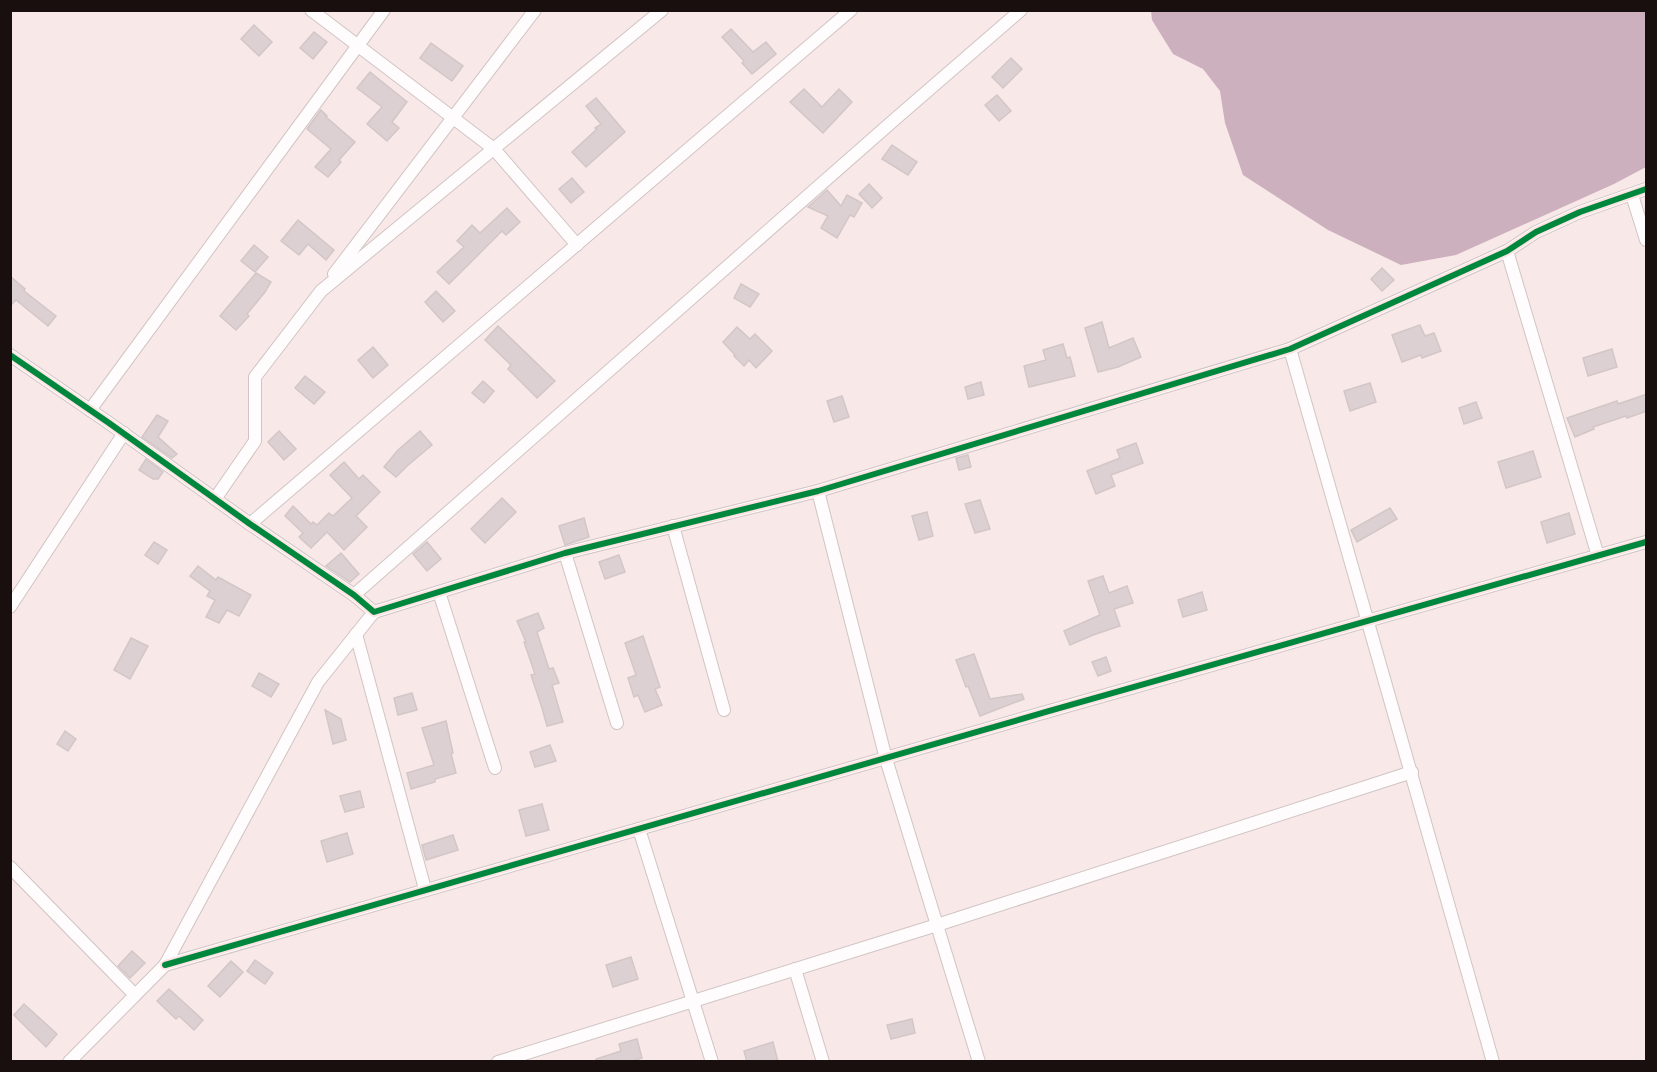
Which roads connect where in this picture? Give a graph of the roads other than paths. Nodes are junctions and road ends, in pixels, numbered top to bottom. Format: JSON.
{"nodes":[{"id":1,"x":311,"y":10,"type":"edge"},
{"id":2,"x":384,"y":10,"type":"edge"},
{"id":3,"x":535,"y":10,"type":"edge"},
{"id":4,"x":662,"y":10,"type":"edge"},
{"id":5,"x":851,"y":10,"type":"edge"},
{"id":6,"x":1021,"y":10,"type":"edge"},
{"id":7,"x":358,"y":46,"type":"junction"},
{"id":8,"x":454,"y":117,"type":"junction"},
{"id":9,"x":494,"y":149,"type":"junction"},
{"id":10,"x":1647,"y":189,"type":"edge"},
{"id":11,"x":1632,"y":195,"type":"junction"},
{"id":12,"x":1647,"y":240,"type":"edge"},
{"id":13,"x":577,"y":245,"type":"junction"},
{"id":14,"x":1507,"y":251,"type":"junction"},
{"id":15,"x":321,"y":291,"type":"junction"},
{"id":16,"x":1290,"y":349,"type":"junction"},
{"id":17,"x":10,"y":355,"type":"edge"},
{"id":18,"x":90,"y":410,"type":"junction"},
{"id":19,"x":124,"y":433,"type":"junction"},
{"id":20,"x":818,"y":491,"type":"junction"},
{"id":21,"x":215,"y":499,"type":"junction"},
{"id":22,"x":250,"y":524,"type":"junction"},
{"id":23,"x":673,"y":526,"type":"junction"},
{"id":24,"x":1647,"y":542,"type":"edge"},
{"id":25,"x":565,"y":553,"type":"junction"},
{"id":26,"x":1598,"y":556,"type":"junction"},
{"id":27,"x":440,"y":592,"type":"junction"},
{"id":28,"x":354,"y":595,"type":"junction"},
{"id":29,"x":10,"y":607,"type":"edge"},
{"id":30,"x":374,"y":612,"type":"junction"},
{"id":31,"x":1366,"y":621,"type":"junction"},
{"id":32,"x":356,"y":634,"type":"junction"},
{"id":33,"x":724,"y":710,"type":"dead end"},
{"id":34,"x":616,"y":723,"type":"dead end"},
{"id":35,"x":886,"y":759,"type":"junction"},
{"id":36,"x":495,"y":768,"type":"dead end"},
{"id":37,"x":1412,"y":772,"type":"junction"},
{"id":38,"x":639,"y":829,"type":"junction"},
{"id":39,"x":10,"y":867,"type":"edge"},
{"id":40,"x":425,"y":889,"type":"junction"},
{"id":41,"x":938,"y":925,"type":"junction"},
{"id":42,"x":165,"y":965,"type":"junction"},
{"id":43,"x":795,"y":969,"type":"junction"},
{"id":44,"x":135,"y":995,"type":"junction"},
{"id":45,"x":693,"y":1001,"type":"junction"},
{"id":46,"x":69,"y":1062,"type":"edge"},
{"id":47,"x":498,"y":1062,"type":"edge"},
{"id":48,"x":712,"y":1062,"type":"edge"},
{"id":49,"x":823,"y":1062,"type":"edge"},
{"id":50,"x":979,"y":1062,"type":"edge"},
{"id":51,"x":1493,"y":1062,"type":"edge"}],
"edges":[{"from":1,"to":7,"type":"street"},
{"from":2,"to":7,"type":"street"},
{"from":3,"to":8,"type":"street"},
{"from":4,"to":9,"type":"street"},
{"from":5,"to":13,"type":"street"},
{"from":6,"to":28,"type":"street"},
{"from":7,"to":8,"type":"street"},
{"from":7,"to":18,"type":"street"},
{"from":8,"to":9,"type":"street"},
{"from":8,"to":15,"type":"street"},
{"from":9,"to":13,"type":"street"},
{"from":9,"to":15,"type":"street"},
{"from":10,"to":11,"type":"street"},
{"from":11,"to":12,"type":"street"},
{"from":11,"to":14,"type":"street"},
{"from":13,"to":22,"type":"street"},
{"from":14,"to":16,"type":"street"},
{"from":14,"to":26,"type":"street"},
{"from":15,"to":21,"type":"street"},
{"from":16,"to":20,"type":"street"},
{"from":16,"to":31,"type":"street"},
{"from":17,"to":18,"type":"street"},
{"from":18,"to":19,"type":"street"},
{"from":19,"to":21,"type":"street"},
{"from":19,"to":29,"type":"street"},
{"from":20,"to":23,"type":"street"},
{"from":20,"to":35,"type":"street"},
{"from":21,"to":22,"type":"street"},
{"from":22,"to":28,"type":"street"},
{"from":23,"to":25,"type":"street"},
{"from":23,"to":33,"type":"street"},
{"from":24,"to":26,"type":"street"},
{"from":25,"to":27,"type":"street"},
{"from":25,"to":34,"type":"street"},
{"from":26,"to":31,"type":"street"},
{"from":27,"to":30,"type":"street"},
{"from":27,"to":36,"type":"street"},
{"from":28,"to":30,"type":"street"},
{"from":30,"to":32,"type":"street"},
{"from":31,"to":35,"type":"street"},
{"from":31,"to":37,"type":"street"},
{"from":32,"to":40,"type":"street"},
{"from":32,"to":42,"type":"street"},
{"from":35,"to":38,"type":"street"},
{"from":35,"to":41,"type":"street"},
{"from":37,"to":41,"type":"street"},
{"from":37,"to":51,"type":"street"},
{"from":38,"to":40,"type":"street"},
{"from":38,"to":45,"type":"street"},
{"from":39,"to":44,"type":"street"},
{"from":40,"to":42,"type":"street"},
{"from":41,"to":43,"type":"street"},
{"from":41,"to":50,"type":"street"},
{"from":42,"to":44,"type":"street"},
{"from":43,"to":45,"type":"street"},
{"from":43,"to":49,"type":"street"},
{"from":44,"to":46,"type":"street"},
{"from":45,"to":47,"type":"street"},
{"from":45,"to":48,"type":"street"}]}
